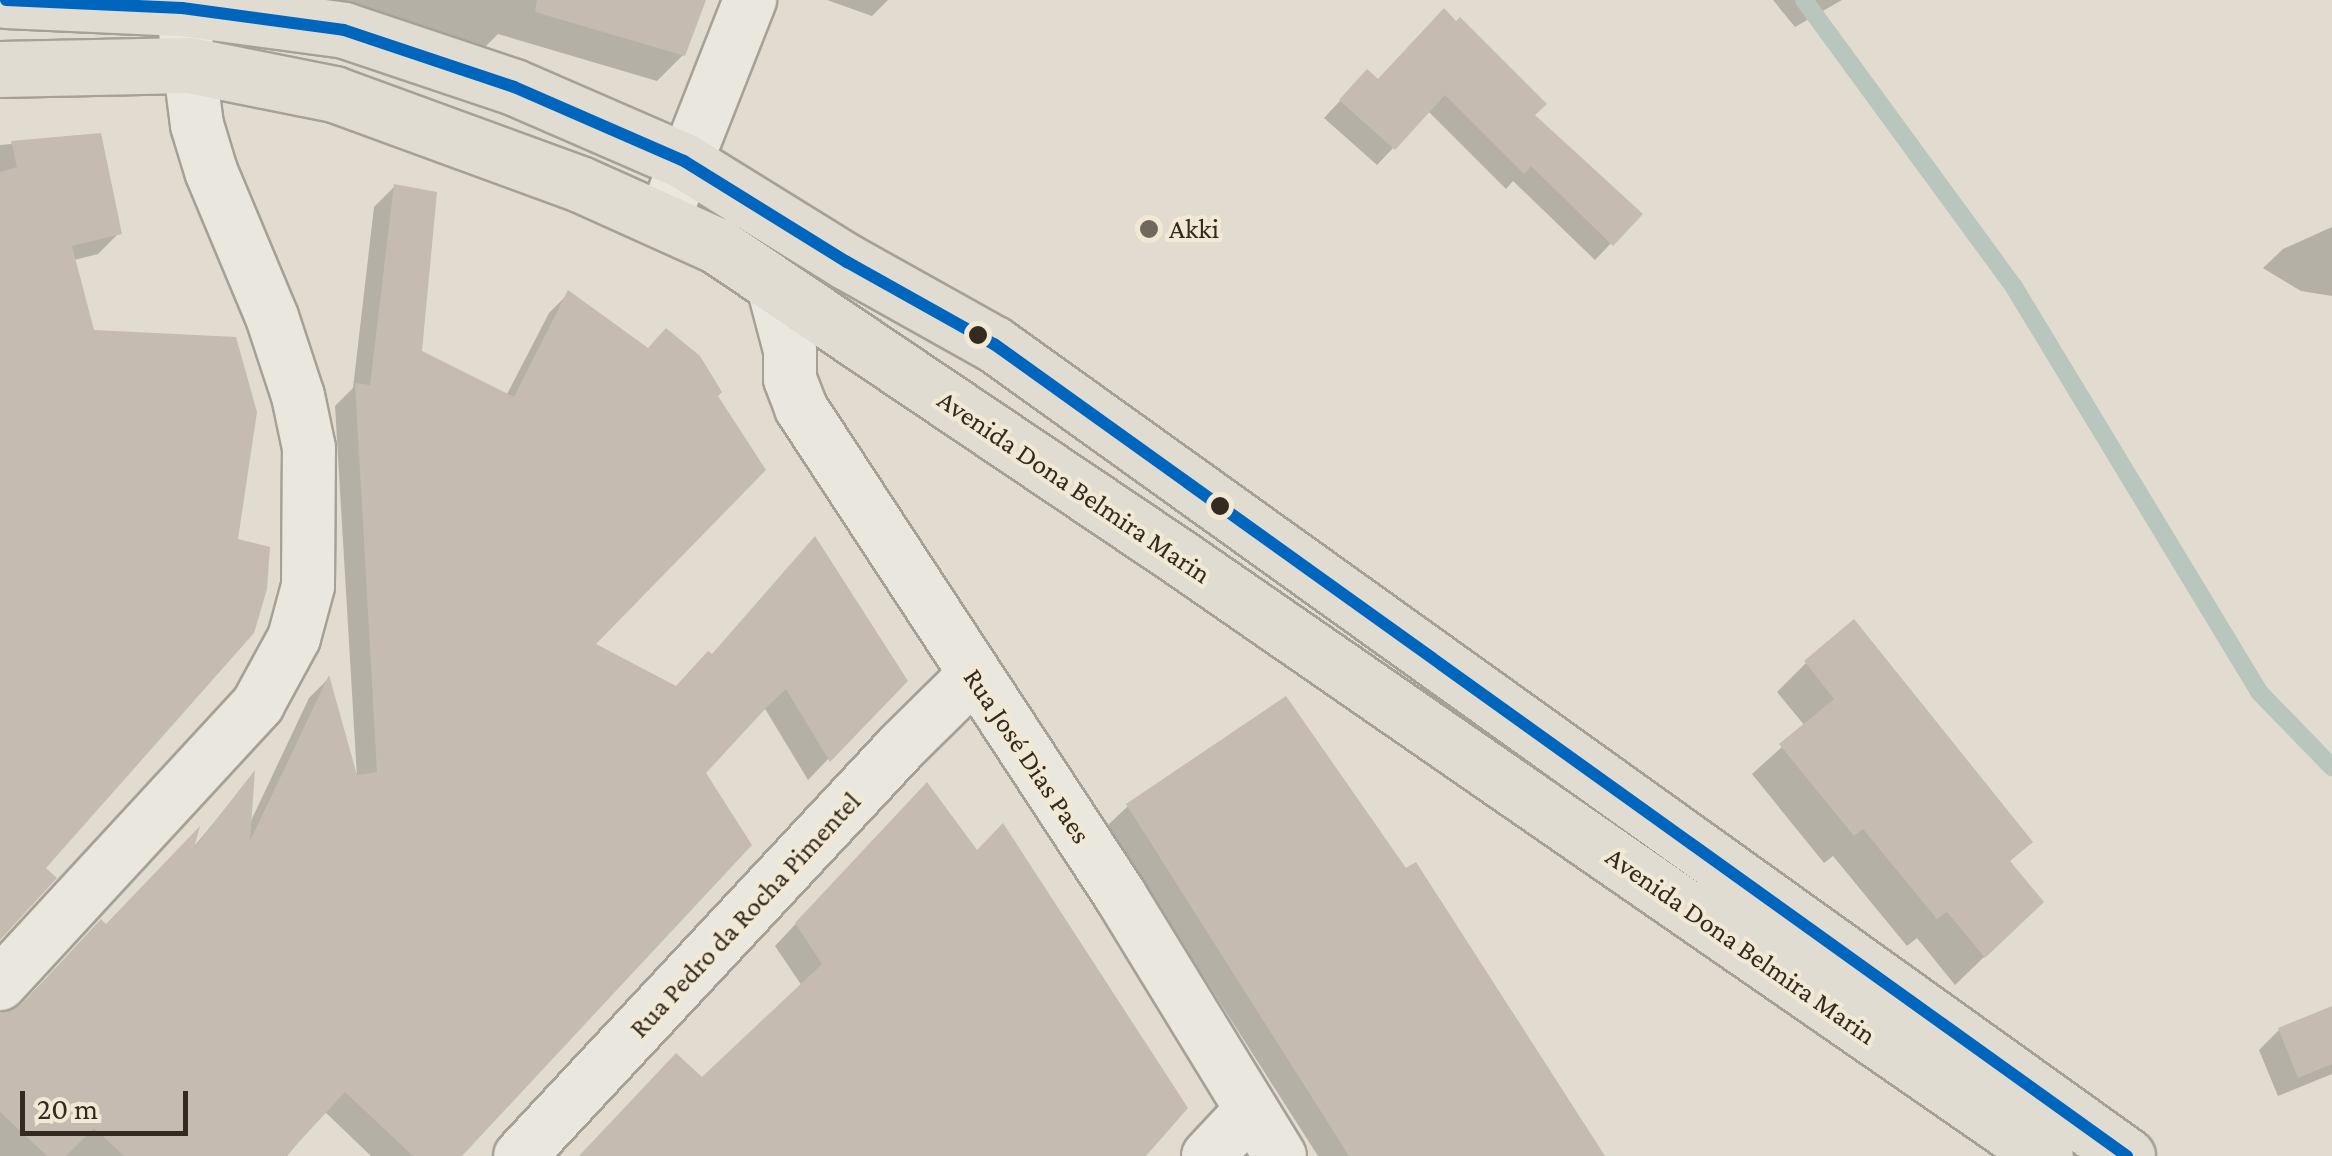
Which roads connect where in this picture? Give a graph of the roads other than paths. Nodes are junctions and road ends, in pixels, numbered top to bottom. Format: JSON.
{"nodes":[{"id":1,"x":6,"y":0,"type":"edge"},
{"id":2,"x":750,"y":0,"type":"edge"},
{"id":3,"x":182,"y":8,"type":"junction"},
{"id":4,"x":189,"y":65,"type":"junction"},
{"id":5,"x":0,"y":69,"type":"edge"},
{"id":6,"x":684,"y":160,"type":"junction"},
{"id":7,"x":662,"y":220,"type":"junction"},
{"id":8,"x":847,"y":262,"type":"junction"},
{"id":9,"x":790,"y":312,"type":"junction"},
{"id":10,"x":973,"y":676,"type":"junction"},
{"id":11,"x":0,"y":984,"type":"edge"},
{"id":12,"x":1250,"y":1110,"type":"junction"},
{"id":13,"x":520,"y":1156,"type":"edge"},
{"id":14,"x":1208,"y":1156,"type":"edge"},
{"id":15,"x":1280,"y":1156,"type":"edge"},
{"id":16,"x":2045,"y":1156,"type":"edge"},
{"id":17,"x":2127,"y":1156,"type":"edge"}],
"edges":[{"from":1,"to":3,"type":"main road","name":"Avenida Dona Belmira Marin"},
{"from":2,"to":6,"type":"street"},
{"from":3,"to":4,"type":"street"},
{"from":3,"to":6,"type":"main road","name":"Avenida Dona Belmira Marin"},
{"from":4,"to":5,"type":"main road","name":"Avenida Dona Belmira Marin"},
{"from":4,"to":7,"type":"main road","name":"Avenida Dona Belmira Marin"},
{"from":4,"to":11,"type":"street"},
{"from":6,"to":7,"type":"street"},
{"from":6,"to":8,"type":"main road","name":"Avenida Dona Belmira Marin"},
{"from":7,"to":9,"type":"main road","name":"Avenida Dona Belmira Marin"},
{"from":8,"to":9,"type":"street"},
{"from":8,"to":17,"type":"main road","name":"Avenida Dona Belmira Marin"},
{"from":9,"to":10,"type":"street","name":"Rua José Dias Paes"},
{"from":9,"to":16,"type":"main road","name":"Avenida Dona Belmira Marin"},
{"from":10,"to":12,"type":"street","name":"Rua José Dias Paes"},
{"from":10,"to":13,"type":"street","name":"Rua Pedro da Rocha Pimentel"},
{"from":12,"to":14,"type":"street"},
{"from":12,"to":15,"type":"street","name":"Rua José Dias Paes"}]}
